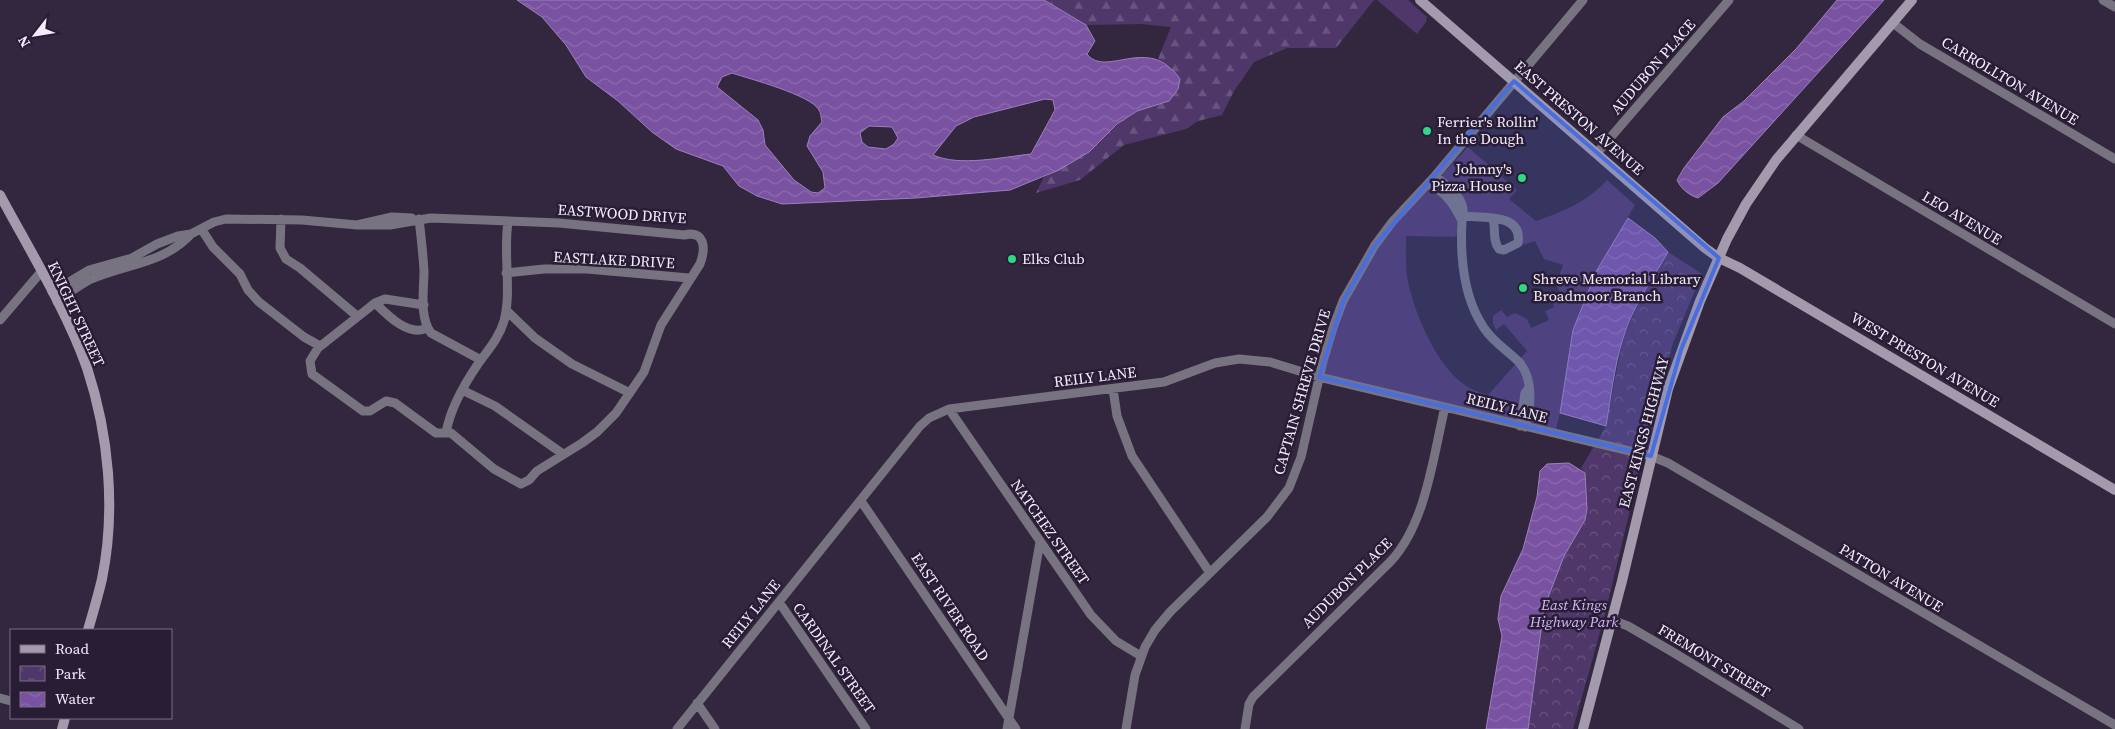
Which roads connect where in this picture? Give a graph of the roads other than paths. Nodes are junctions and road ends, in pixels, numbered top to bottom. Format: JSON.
{"nodes":[{"id":1,"x":1420,"y":0,"type":"edge"},
{"id":2,"x":1584,"y":0,"type":"edge"},
{"id":3,"x":1729,"y":0,"type":"edge"},
{"id":4,"x":1912,"y":0,"type":"edge"},
{"id":5,"x":2103,"y":0,"type":"edge"},
{"id":6,"x":2115,"y":7,"type":"edge"},
{"id":7,"x":1892,"y":23,"type":"junction"},
{"id":8,"x":1514,"y":81,"type":"junction"},
{"id":9,"x":1796,"y":135,"type":"junction"},
{"id":10,"x":1597,"y":153,"type":"junction"},
{"id":11,"x":2115,"y":159,"type":"edge"},
{"id":12,"x":1435,"y":176,"type":"junction"},
{"id":13,"x":1428,"y":184,"type":"junction"},
{"id":14,"x":0,"y":195,"type":"edge"},
{"id":15,"x":1462,"y":218,"type":"junction"},
{"id":16,"x":419,"y":219,"type":"junction"},
{"id":17,"x":1493,"y":219,"type":"dead end"},
{"id":18,"x":281,"y":220,"type":"junction"},
{"id":19,"x":508,"y":222,"type":"junction"},
{"id":20,"x":202,"y":230,"type":"junction"},
{"id":21,"x":191,"y":234,"type":"junction"},
{"id":22,"x":1719,"y":258,"type":"junction"},
{"id":23,"x":41,"y":272,"type":"junction"},
{"id":24,"x":506,"y":274,"type":"junction"},
{"id":25,"x":689,"y":278,"type":"junction"},
{"id":26,"x":52,"y":292,"type":"junction"},
{"id":27,"x":57,"y":302,"type":"junction"},
{"id":28,"x":375,"y":304,"type":"junction"},
{"id":29,"x":424,"y":305,"type":"junction"},
{"id":30,"x":506,"y":310,"type":"junction"},
{"id":31,"x":357,"y":316,"type":"junction"},
{"id":32,"x":0,"y":320,"type":"edge"},
{"id":33,"x":2115,"y":324,"type":"edge"},
{"id":34,"x":428,"y":328,"type":"junction"},
{"id":35,"x":320,"y":346,"type":"junction"},
{"id":36,"x":481,"y":360,"type":"junction"},
{"id":37,"x":1319,"y":377,"type":"junction"},
{"id":38,"x":1113,"y":389,"type":"junction"},
{"id":39,"x":462,"y":390,"type":"junction"},
{"id":40,"x":630,"y":393,"type":"junction"},
{"id":41,"x":1445,"y":407,"type":"junction"},
{"id":42,"x":949,"y":409,"type":"junction"},
{"id":43,"x":1523,"y":427,"type":"junction"},
{"id":44,"x":446,"y":433,"type":"junction"},
{"id":45,"x":563,"y":454,"type":"junction"},
{"id":46,"x":1652,"y":456,"type":"junction"},
{"id":47,"x":2115,"y":490,"type":"edge"},
{"id":48,"x":861,"y":501,"type":"junction"},
{"id":49,"x":1040,"y":542,"type":"junction"},
{"id":50,"x":1210,"y":573,"type":"junction"},
{"id":51,"x":778,"y":602,"type":"junction"},
{"id":52,"x":1612,"y":620,"type":"junction"},
{"id":53,"x":88,"y":629,"type":"edge"},
{"id":54,"x":1141,"y":656,"type":"junction"},
{"id":55,"x":698,"y":704,"type":"junction"},
{"id":56,"x":1009,"y":717,"type":"junction"},
{"id":57,"x":2115,"y":725,"type":"edge"},
{"id":58,"x":677,"y":729,"type":"edge"},
{"id":59,"x":715,"y":729,"type":"edge"},
{"id":60,"x":866,"y":729,"type":"edge"},
{"id":61,"x":1007,"y":729,"type":"edge"},
{"id":62,"x":1016,"y":729,"type":"edge"},
{"id":63,"x":1126,"y":729,"type":"edge"},
{"id":64,"x":1245,"y":729,"type":"edge"},
{"id":65,"x":1583,"y":729,"type":"edge"},
{"id":66,"x":1799,"y":729,"type":"edge"}],
"edges":[{"from":1,"to":8,"type":"street","name":"EAST PRESTON AVENUE"},
{"from":2,"to":8,"type":"street","name":"CAPTAIN SHREVE DRIVE"},
{"from":3,"to":10,"type":"street","name":"AUDUBON PLACE"},
{"from":4,"to":7,"type":"street","name":"EAST KINGS HIGHWAY"},
{"from":5,"to":6,"type":"street"},
{"from":7,"to":9,"type":"street","name":"EAST KINGS HIGHWAY"},
{"from":7,"to":11,"type":"street","name":"CARROLLTON AVENUE"},
{"from":8,"to":10,"type":"street","name":"EAST PRESTON AVENUE"},
{"from":8,"to":12,"type":"street","name":"CAPTAIN SHREVE DRIVE"},
{"from":9,"to":22,"type":"street","name":"EAST KINGS HIGHWAY"},
{"from":9,"to":33,"type":"street","name":"LEO AVENUE"},
{"from":10,"to":22,"type":"street","name":"EAST PRESTON AVENUE"},
{"from":12,"to":13,"type":"street","name":"CAPTAIN SHREVE DRIVE"},
{"from":12,"to":15,"type":"street"},
{"from":13,"to":15,"type":"street"},
{"from":13,"to":37,"type":"street","name":"CAPTAIN SHREVE DRIVE"},
{"from":14,"to":23,"type":"street","name":"KNIGHT STREET"},
{"from":15,"to":17,"type":"street"},
{"from":15,"to":43,"type":"street"},
{"from":16,"to":18,"type":"street","name":"EASTWOOD DRIVE"},
{"from":16,"to":19,"type":"street","name":"EASTWOOD DRIVE"},
{"from":16,"to":29,"type":"street"},
{"from":18,"to":20,"type":"street","name":"EASTWOOD DRIVE"},
{"from":18,"to":31,"type":"street"},
{"from":19,"to":24,"type":"street"},
{"from":19,"to":25,"type":"street","name":"EASTWOOD DRIVE"},
{"from":20,"to":21,"type":"street","name":"EASTWOOD DRIVE"},
{"from":20,"to":35,"type":"street"},
{"from":21,"to":26,"type":"street","name":"EASTWOOD DRIVE"},
{"from":21,"to":27,"type":"street","name":"EASTWOOD DRIVE"},
{"from":22,"to":46,"type":"street","name":"EAST KINGS HIGHWAY"},
{"from":22,"to":47,"type":"street","name":"WEST PRESTON AVENUE"},
{"from":23,"to":26,"type":"street","name":"KNIGHT STREET"},
{"from":23,"to":32,"type":"street"},
{"from":24,"to":25,"type":"street","name":"EASTLAKE DRIVE"},
{"from":24,"to":30,"type":"street"},
{"from":25,"to":40,"type":"street","name":"EASTWOOD DRIVE"},
{"from":26,"to":27,"type":"street","name":"KNIGHT STREET"},
{"from":27,"to":53,"type":"street","name":"KNIGHT STREET"},
{"from":28,"to":29,"type":"street"},
{"from":28,"to":31,"type":"street","name":"EASTWOOD DRIVE"},
{"from":28,"to":34,"type":"street"},
{"from":29,"to":34,"type":"street"},
{"from":30,"to":36,"type":"street"},
{"from":30,"to":40,"type":"street"},
{"from":31,"to":35,"type":"street","name":"EASTWOOD DRIVE"},
{"from":34,"to":36,"type":"street"},
{"from":35,"to":44,"type":"street","name":"EASTWOOD DRIVE"},
{"from":36,"to":39,"type":"street"},
{"from":37,"to":38,"type":"street","name":"REILY LANE"},
{"from":37,"to":41,"type":"street","name":"REILY LANE"},
{"from":37,"to":50,"type":"street","name":"CAPTAIN SHREVE DRIVE"},
{"from":38,"to":42,"type":"street","name":"REILY LANE"},
{"from":38,"to":50,"type":"street"},
{"from":39,"to":44,"type":"street"},
{"from":39,"to":45,"type":"street"},
{"from":40,"to":45,"type":"street","name":"EASTWOOD DRIVE"},
{"from":41,"to":43,"type":"street","name":"REILY LANE"},
{"from":41,"to":64,"type":"street","name":"AUDUBON PLACE"},
{"from":42,"to":48,"type":"street","name":"REILY LANE"},
{"from":42,"to":49,"type":"street","name":"NATCHEZ STREET"},
{"from":43,"to":46,"type":"street","name":"REILY LANE"},
{"from":44,"to":45,"type":"street","name":"EASTWOOD DRIVE"},
{"from":46,"to":52,"type":"street","name":"EAST KINGS HIGHWAY"},
{"from":46,"to":57,"type":"street","name":"PATTON AVENUE"},
{"from":48,"to":51,"type":"street","name":"REILY LANE"},
{"from":48,"to":56,"type":"street","name":"EAST RIVER ROAD"},
{"from":49,"to":54,"type":"street","name":"NATCHEZ STREET"},
{"from":49,"to":56,"type":"street"},
{"from":50,"to":54,"type":"street","name":"CAPTAIN SHREVE DRIVE"},
{"from":51,"to":55,"type":"street","name":"REILY LANE"},
{"from":51,"to":60,"type":"street","name":"CARDINAL STREET"},
{"from":52,"to":65,"type":"street","name":"EAST KINGS HIGHWAY"},
{"from":52,"to":66,"type":"street","name":"FREMONT STREET"},
{"from":54,"to":63,"type":"street","name":"CAPTAIN SHREVE DRIVE"},
{"from":55,"to":58,"type":"street","name":"REILY LANE"},
{"from":55,"to":59,"type":"street"},
{"from":56,"to":61,"type":"street"},
{"from":56,"to":62,"type":"street","name":"EAST RIVER ROAD"}]}
